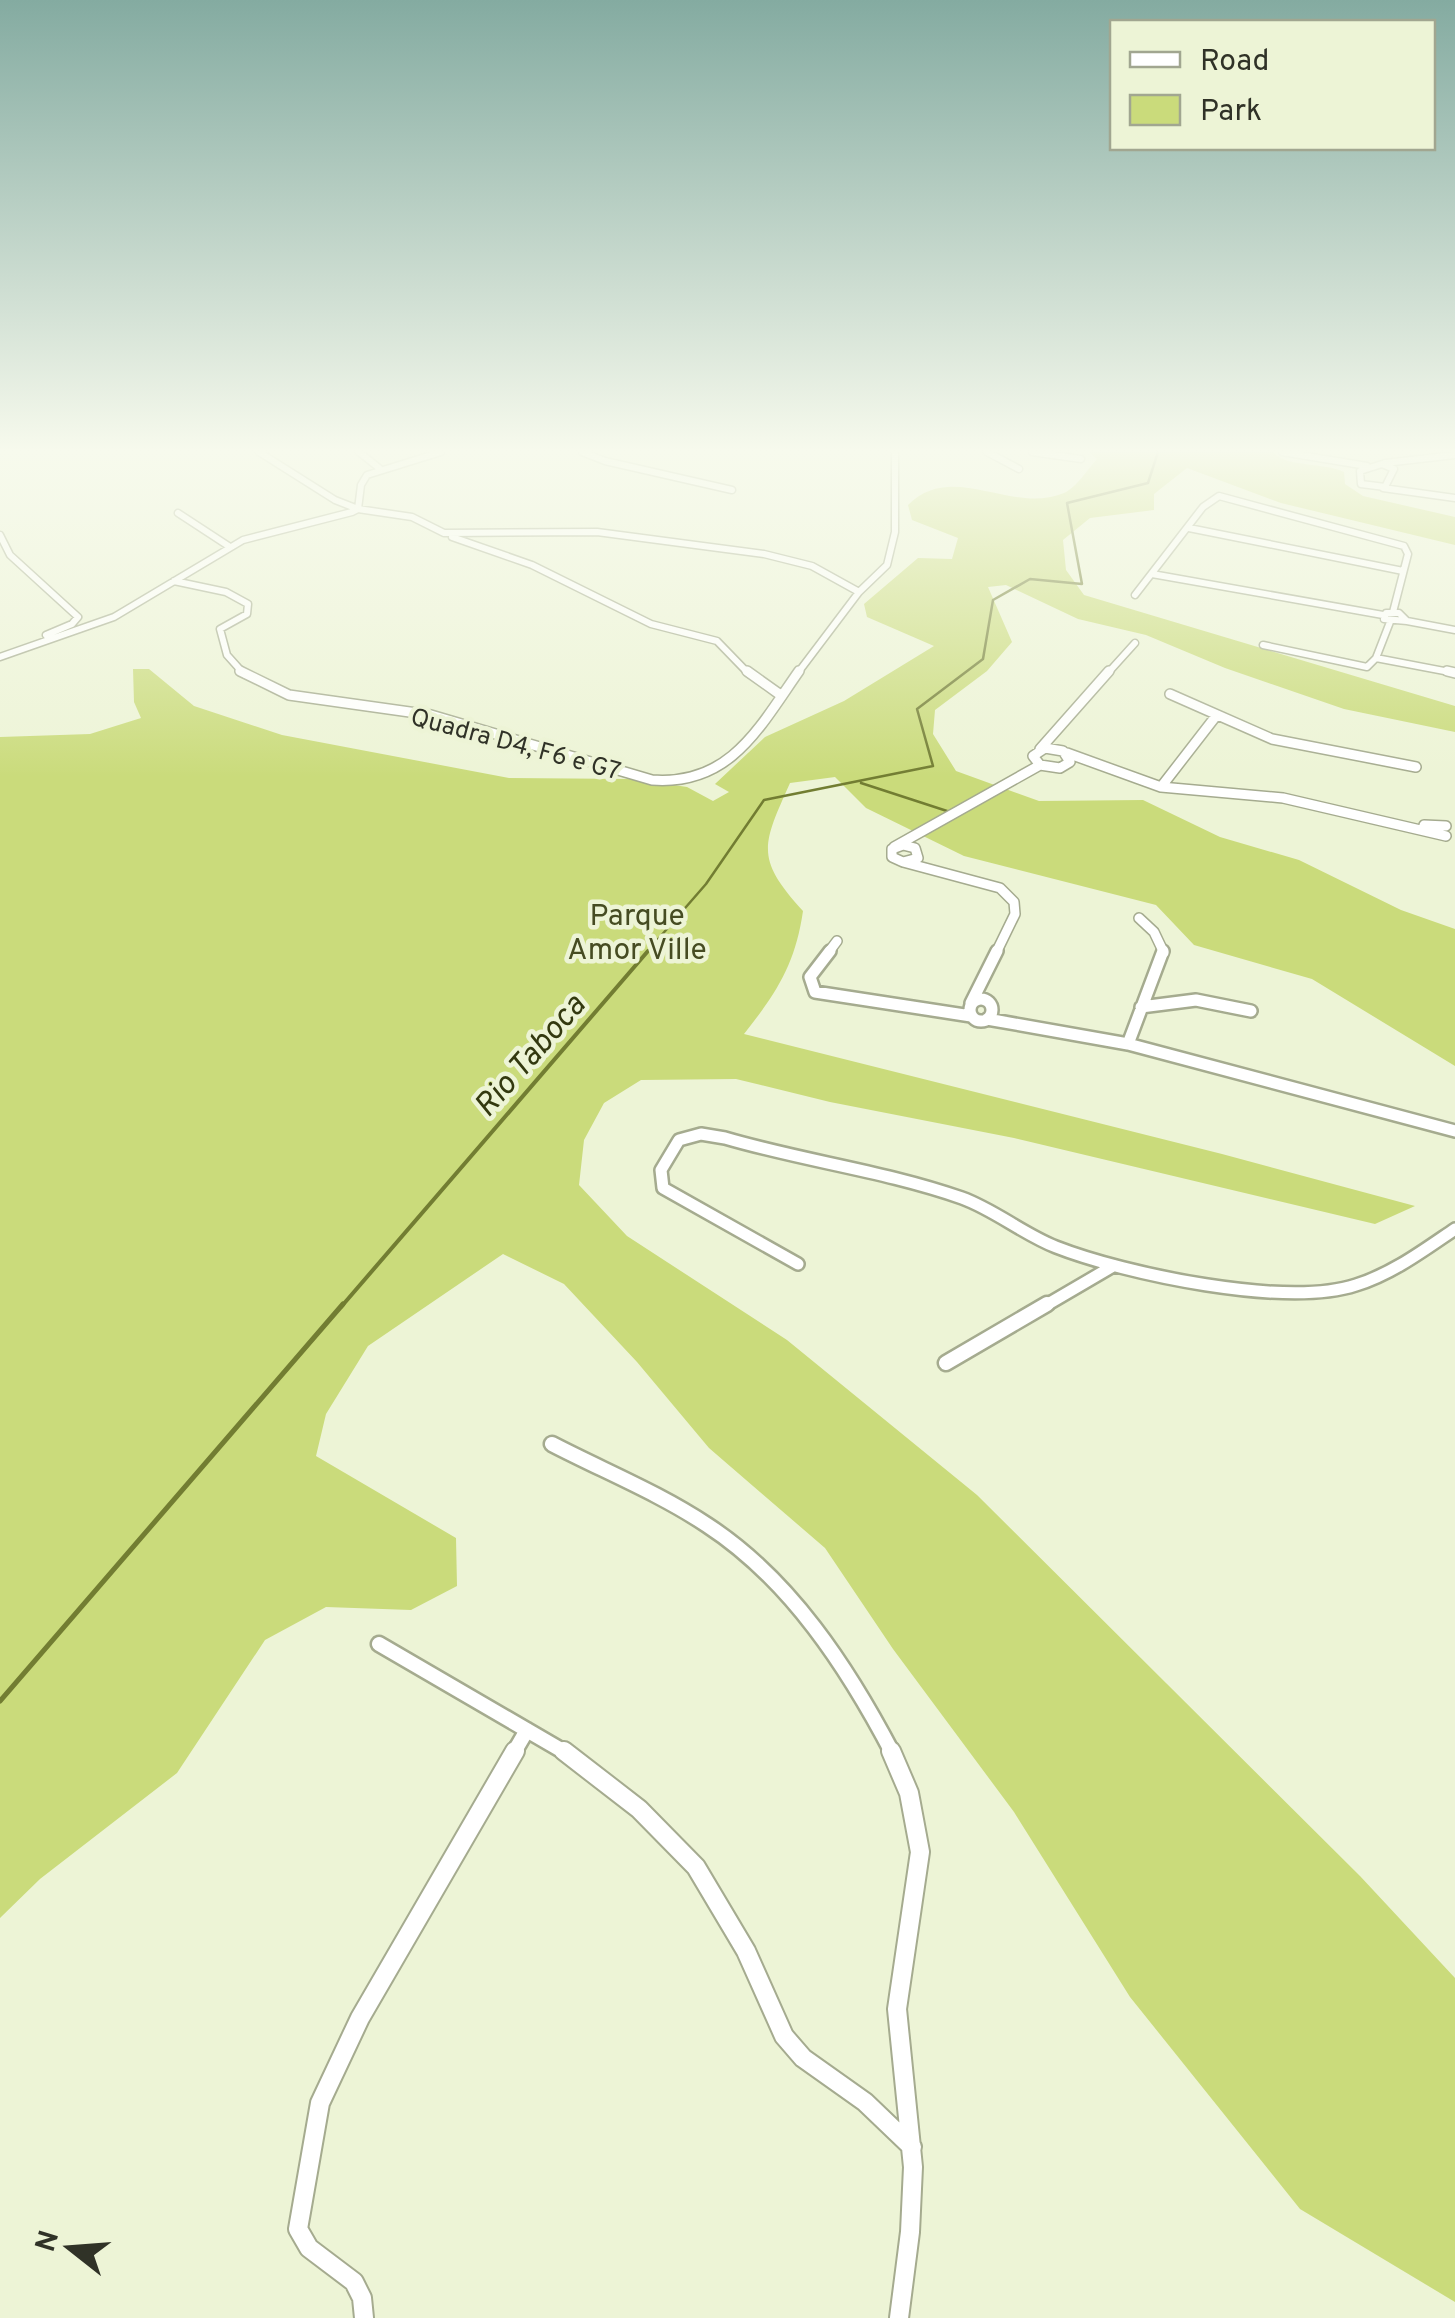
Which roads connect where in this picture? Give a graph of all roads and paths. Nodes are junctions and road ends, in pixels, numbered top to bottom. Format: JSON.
{"nodes":[{"id":1,"x":16,"y":560,"type":"edge"},
{"id":2,"x":208,"y":560,"type":"edge"},
{"id":3,"x":519,"y":560,"type":"edge"},
{"id":4,"x":794,"y":560,"type":"edge"},
{"id":5,"x":889,"y":560,"type":"edge"},
{"id":6,"x":1163,"y":560,"type":"edge"},
{"id":7,"x":1349,"y":560,"type":"edge"},
{"id":8,"x":1406,"y":560,"type":"edge"},
{"id":9,"x":1403,"y":571,"type":"junction"},
{"id":10,"x":1152,"y":574,"type":"junction"},
{"id":11,"x":174,"y":581,"type":"junction"},
{"id":12,"x":859,"y":592,"type":"junction"},
{"id":13,"x":1135,"y":595,"type":"dead end"},
{"id":14,"x":1389,"y":617,"type":"junction"},
{"id":15,"x":1455,"y":630,"type":"edge"},
{"id":16,"x":1135,"y":643,"type":"dead end"},
{"id":17,"x":1263,"y":645,"type":"dead end"},
{"id":18,"x":3,"y":656,"type":"edge"},
{"id":19,"x":1376,"y":658,"type":"junction"},
{"id":20,"x":1455,"y":673,"type":"edge"},
{"id":21,"x":1170,"y":694,"type":"dead end"},
{"id":22,"x":782,"y":696,"type":"junction"},
{"id":23,"x":1216,"y":716,"type":"junction"},
{"id":24,"x":1046,"y":739,"type":"junction"},
{"id":25,"x":1057,"y":748,"type":"junction"},
{"id":26,"x":1040,"y":749,"type":"junction"},
{"id":27,"x":1069,"y":758,"type":"junction"},
{"id":28,"x":1040,"y":765,"type":"junction"},
{"id":29,"x":1416,"y":767,"type":"dead end"},
{"id":30,"x":1160,"y":787,"type":"junction"},
{"id":31,"x":929,"y":827,"type":"junction"},
{"id":32,"x":1451,"y":832,"type":"edge"},
{"id":33,"x":894,"y":847,"type":"junction"},
{"id":34,"x":919,"y":853,"type":"junction"},
{"id":35,"x":903,"y":862,"type":"junction"},
{"id":36,"x":946,"y":875,"type":"junction"},
{"id":37,"x":1139,"y":918,"type":"dead end"},
{"id":38,"x":836,"y":940,"type":"dead end"},
{"id":39,"x":983,"y":980,"type":"junction"},
{"id":40,"x":1141,"y":1007,"type":"junction"},
{"id":41,"x":970,"y":1009,"type":"junction"},
{"id":42,"x":991,"y":1011,"type":"junction"},
{"id":43,"x":1251,"y":1011,"type":"dead end"},
{"id":44,"x":1128,"y":1044,"type":"junction"},
{"id":45,"x":1455,"y":1131,"type":"edge"},
{"id":46,"x":1455,"y":1229,"type":"edge"},
{"id":47,"x":798,"y":1264,"type":"dead end"},
{"id":48,"x":1112,"y":1266,"type":"junction"},
{"id":49,"x":946,"y":1363,"type":"dead end"},
{"id":50,"x":552,"y":1444,"type":"dead end"},
{"id":51,"x":378,"y":1644,"type":"dead end"},
{"id":52,"x":527,"y":1730,"type":"junction"},
{"id":53,"x":912,"y":2146,"type":"junction"},
{"id":54,"x":364,"y":2318,"type":"edge"},
{"id":55,"x":899,"y":2318,"type":"edge"}],
"edges":[{"from":1,"to":18,"type":"street"},
{"from":2,"to":11,"type":"street"},
{"from":3,"to":22,"type":"street"},
{"from":4,"to":12,"type":"street"},
{"from":5,"to":12,"type":"street"},
{"from":6,"to":10,"type":"street"},
{"from":7,"to":9,"type":"street"},
{"from":8,"to":9,"type":"street"},
{"from":9,"to":14,"type":"street"},
{"from":10,"to":13,"type":"street"},
{"from":10,"to":14,"type":"street"},
{"from":11,"to":18,"type":"street"},
{"from":11,"to":22,"type":"street","name":"Quadra D4, F6 e G7"},
{"from":12,"to":22,"type":"street"},
{"from":14,"to":15,"type":"street"},
{"from":14,"to":19,"type":"street"},
{"from":16,"to":24,"type":"street"},
{"from":17,"to":19,"type":"street"},
{"from":19,"to":20,"type":"street"},
{"from":21,"to":23,"type":"street"},
{"from":23,"to":29,"type":"street"},
{"from":23,"to":30,"type":"street"},
{"from":24,"to":25,"type":"street"},
{"from":24,"to":26,"type":"street"},
{"from":25,"to":26,"type":"street"},
{"from":25,"to":27,"type":"street"},
{"from":26,"to":28,"type":"street"},
{"from":27,"to":28,"type":"street"},
{"from":27,"to":30,"type":"street"},
{"from":28,"to":31,"type":"street"},
{"from":30,"to":32,"type":"street"},
{"from":31,"to":33,"type":"street"},
{"from":31,"to":34,"type":"street"},
{"from":33,"to":34,"type":"street"},
{"from":33,"to":35,"type":"street"},
{"from":34,"to":35,"type":"street"},
{"from":34,"to":36,"type":"street"},
{"from":35,"to":36,"type":"street"},
{"from":36,"to":39,"type":"street"},
{"from":37,"to":40,"type":"street"},
{"from":38,"to":41,"type":"street"},
{"from":39,"to":41,"type":"street"},
{"from":39,"to":42,"type":"street"},
{"from":40,"to":43,"type":"street"},
{"from":40,"to":44,"type":"street"},
{"from":41,"to":42,"type":"street"},
{"from":41,"to":42,"type":"street"},
{"from":42,"to":44,"type":"street"},
{"from":44,"to":45,"type":"street"},
{"from":46,"to":48,"type":"street"},
{"from":47,"to":48,"type":"street"},
{"from":48,"to":49,"type":"street"},
{"from":50,"to":53,"type":"street"},
{"from":51,"to":52,"type":"street"},
{"from":52,"to":53,"type":"street"},
{"from":52,"to":54,"type":"street"},
{"from":53,"to":55,"type":"street"}]}
